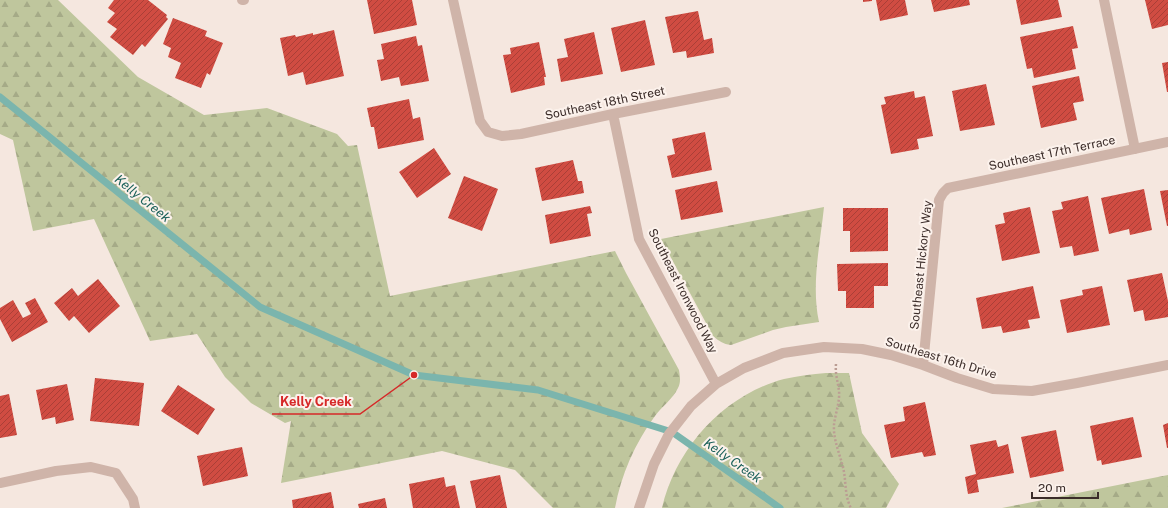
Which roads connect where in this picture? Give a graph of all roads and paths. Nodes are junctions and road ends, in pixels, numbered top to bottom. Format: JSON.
{"nodes":[{"id":1,"x":453,"y":0,"type":"edge"},
{"id":2,"x":1104,"y":0,"type":"edge"},
{"id":3,"x":726,"y":92,"type":"dead end"},
{"id":4,"x":613,"y":114,"type":"junction"},
{"id":5,"x":1168,"y":142,"type":"edge"},
{"id":6,"x":1135,"y":149,"type":"junction"},
{"id":7,"x":943,"y":193,"type":"joint"},
{"id":8,"x":838,"y":348,"type":"junction"},
{"id":9,"x":923,"y":365,"type":"junction"},
{"id":10,"x":1168,"y":365,"type":"edge"},
{"id":11,"x":716,"y":384,"type":"junction"},
{"id":12,"x":0,"y":483,"type":"edge"},
{"id":13,"x":135,"y":508,"type":"edge"},
{"id":14,"x":639,"y":508,"type":"edge"},
{"id":15,"x":851,"y":508,"type":"edge"}],
"edges":[{"from":1,"to":4,"type":"street","name":"Southeast 18th Street"},
{"from":2,"to":6,"type":"street"},
{"from":3,"to":4,"type":"street","name":"Southeast 18th Street"},
{"from":4,"to":11,"type":"street","name":"Southeast Ironwood Way"},
{"from":5,"to":6,"type":"street","name":"Southeast 17th Terrace"},
{"from":6,"to":7,"type":"street","name":"Southeast 17th Terrace"},
{"from":7,"to":9,"type":"street","name":"Southeast Hickory Way"},
{"from":8,"to":9,"type":"street","name":"Southeast 16th Drive"},
{"from":8,"to":11,"type":"street","name":"Southeast 16th Drive"},
{"from":8,"to":15,"type":"path"},
{"from":9,"to":10,"type":"street","name":"Southeast 16th Drive"},
{"from":11,"to":14,"type":"street","name":"Southeast 16th Drive"},
{"from":12,"to":13,"type":"street"}]}
